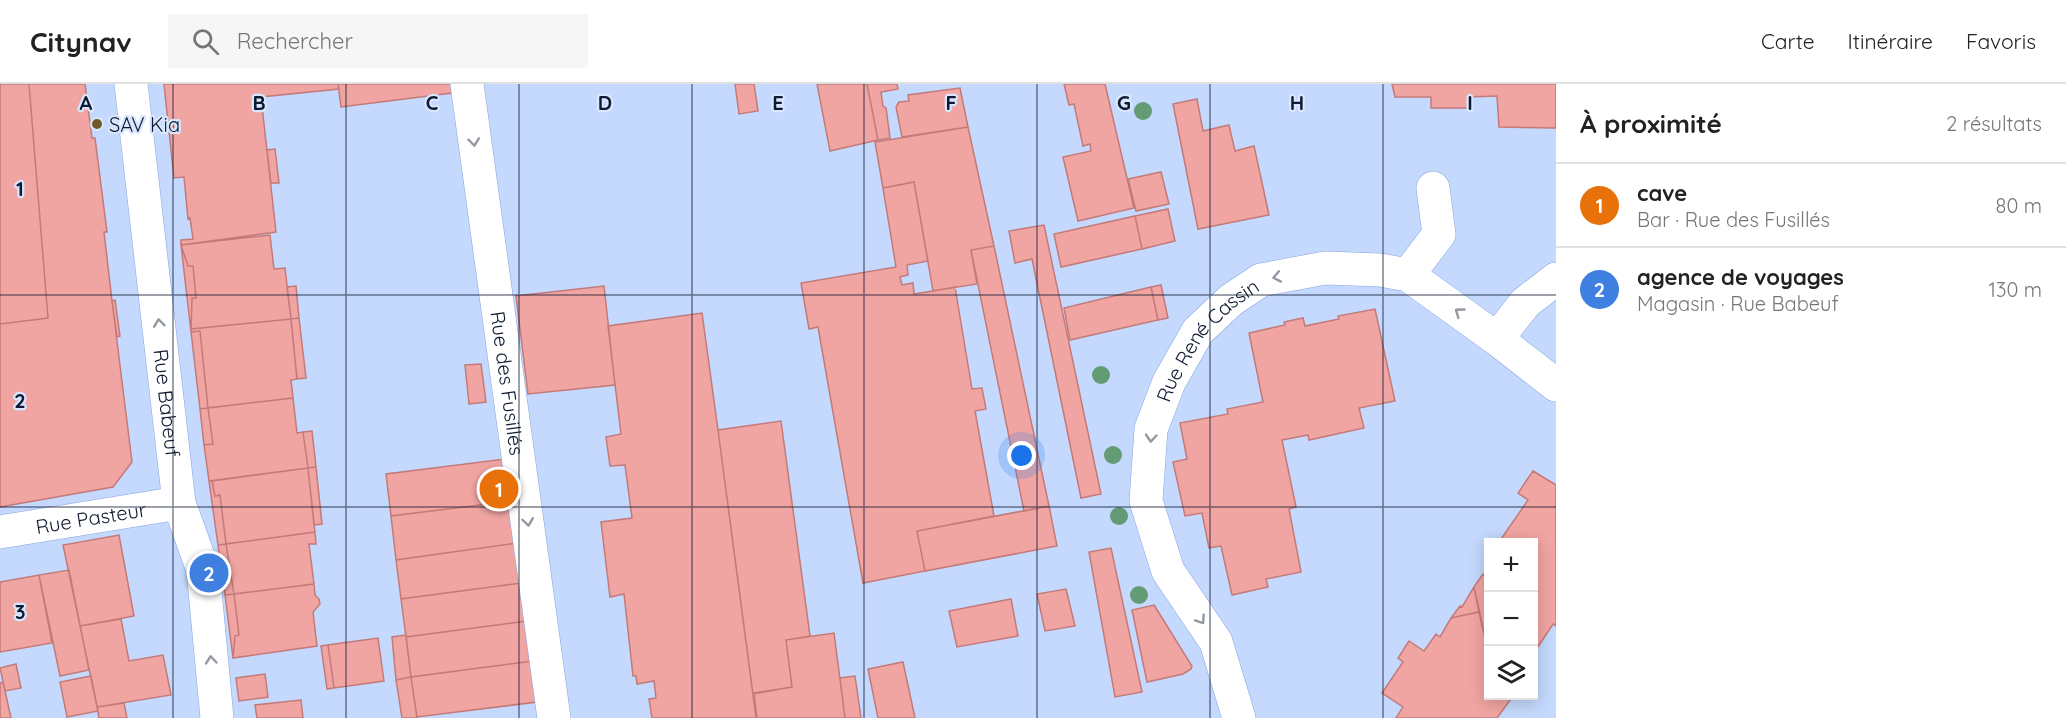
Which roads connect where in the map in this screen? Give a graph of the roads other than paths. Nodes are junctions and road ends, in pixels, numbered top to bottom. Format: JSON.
{"nodes":[{"id":1,"x":131,"y":84,"type":"edge"},
{"id":2,"x":467,"y":84,"type":"edge"},
{"id":3,"x":1433,"y":188,"type":"dead end"},
{"id":4,"x":1408,"y":275,"type":"junction"},
{"id":5,"x":1556,"y":279,"type":"edge"},
{"id":6,"x":1497,"y":339,"type":"junction"},
{"id":7,"x":1556,"y":385,"type":"edge"},
{"id":8,"x":179,"y":503,"type":"junction"},
{"id":9,"x":0,"y":532,"type":"edge"},
{"id":10,"x":1232,"y":717,"type":"edge"},
{"id":11,"x":217,"y":718,"type":"edge"},
{"id":12,"x":554,"y":718,"type":"edge"}],
"edges":[{"from":8,"to":1,"type":"street","name":"Rue Babeuf","one_way":true},
{"from":2,"to":12,"type":"street","name":"Rue des Fusillés","one_way":true},
{"from":3,"to":4,"type":"street"},
{"from":6,"to":4,"type":"street","name":"Rue René Cassin","one_way":true},
{"from":4,"to":10,"type":"street","name":"Rue René Cassin","one_way":true},
{"from":5,"to":6,"type":"street"},
{"from":6,"to":7,"type":"street","name":"Rue René Cassin"},
{"from":8,"to":9,"type":"street","name":"Rue Pasteur"},
{"from":11,"to":8,"type":"street","name":"Rue Babeuf","one_way":true}]}
